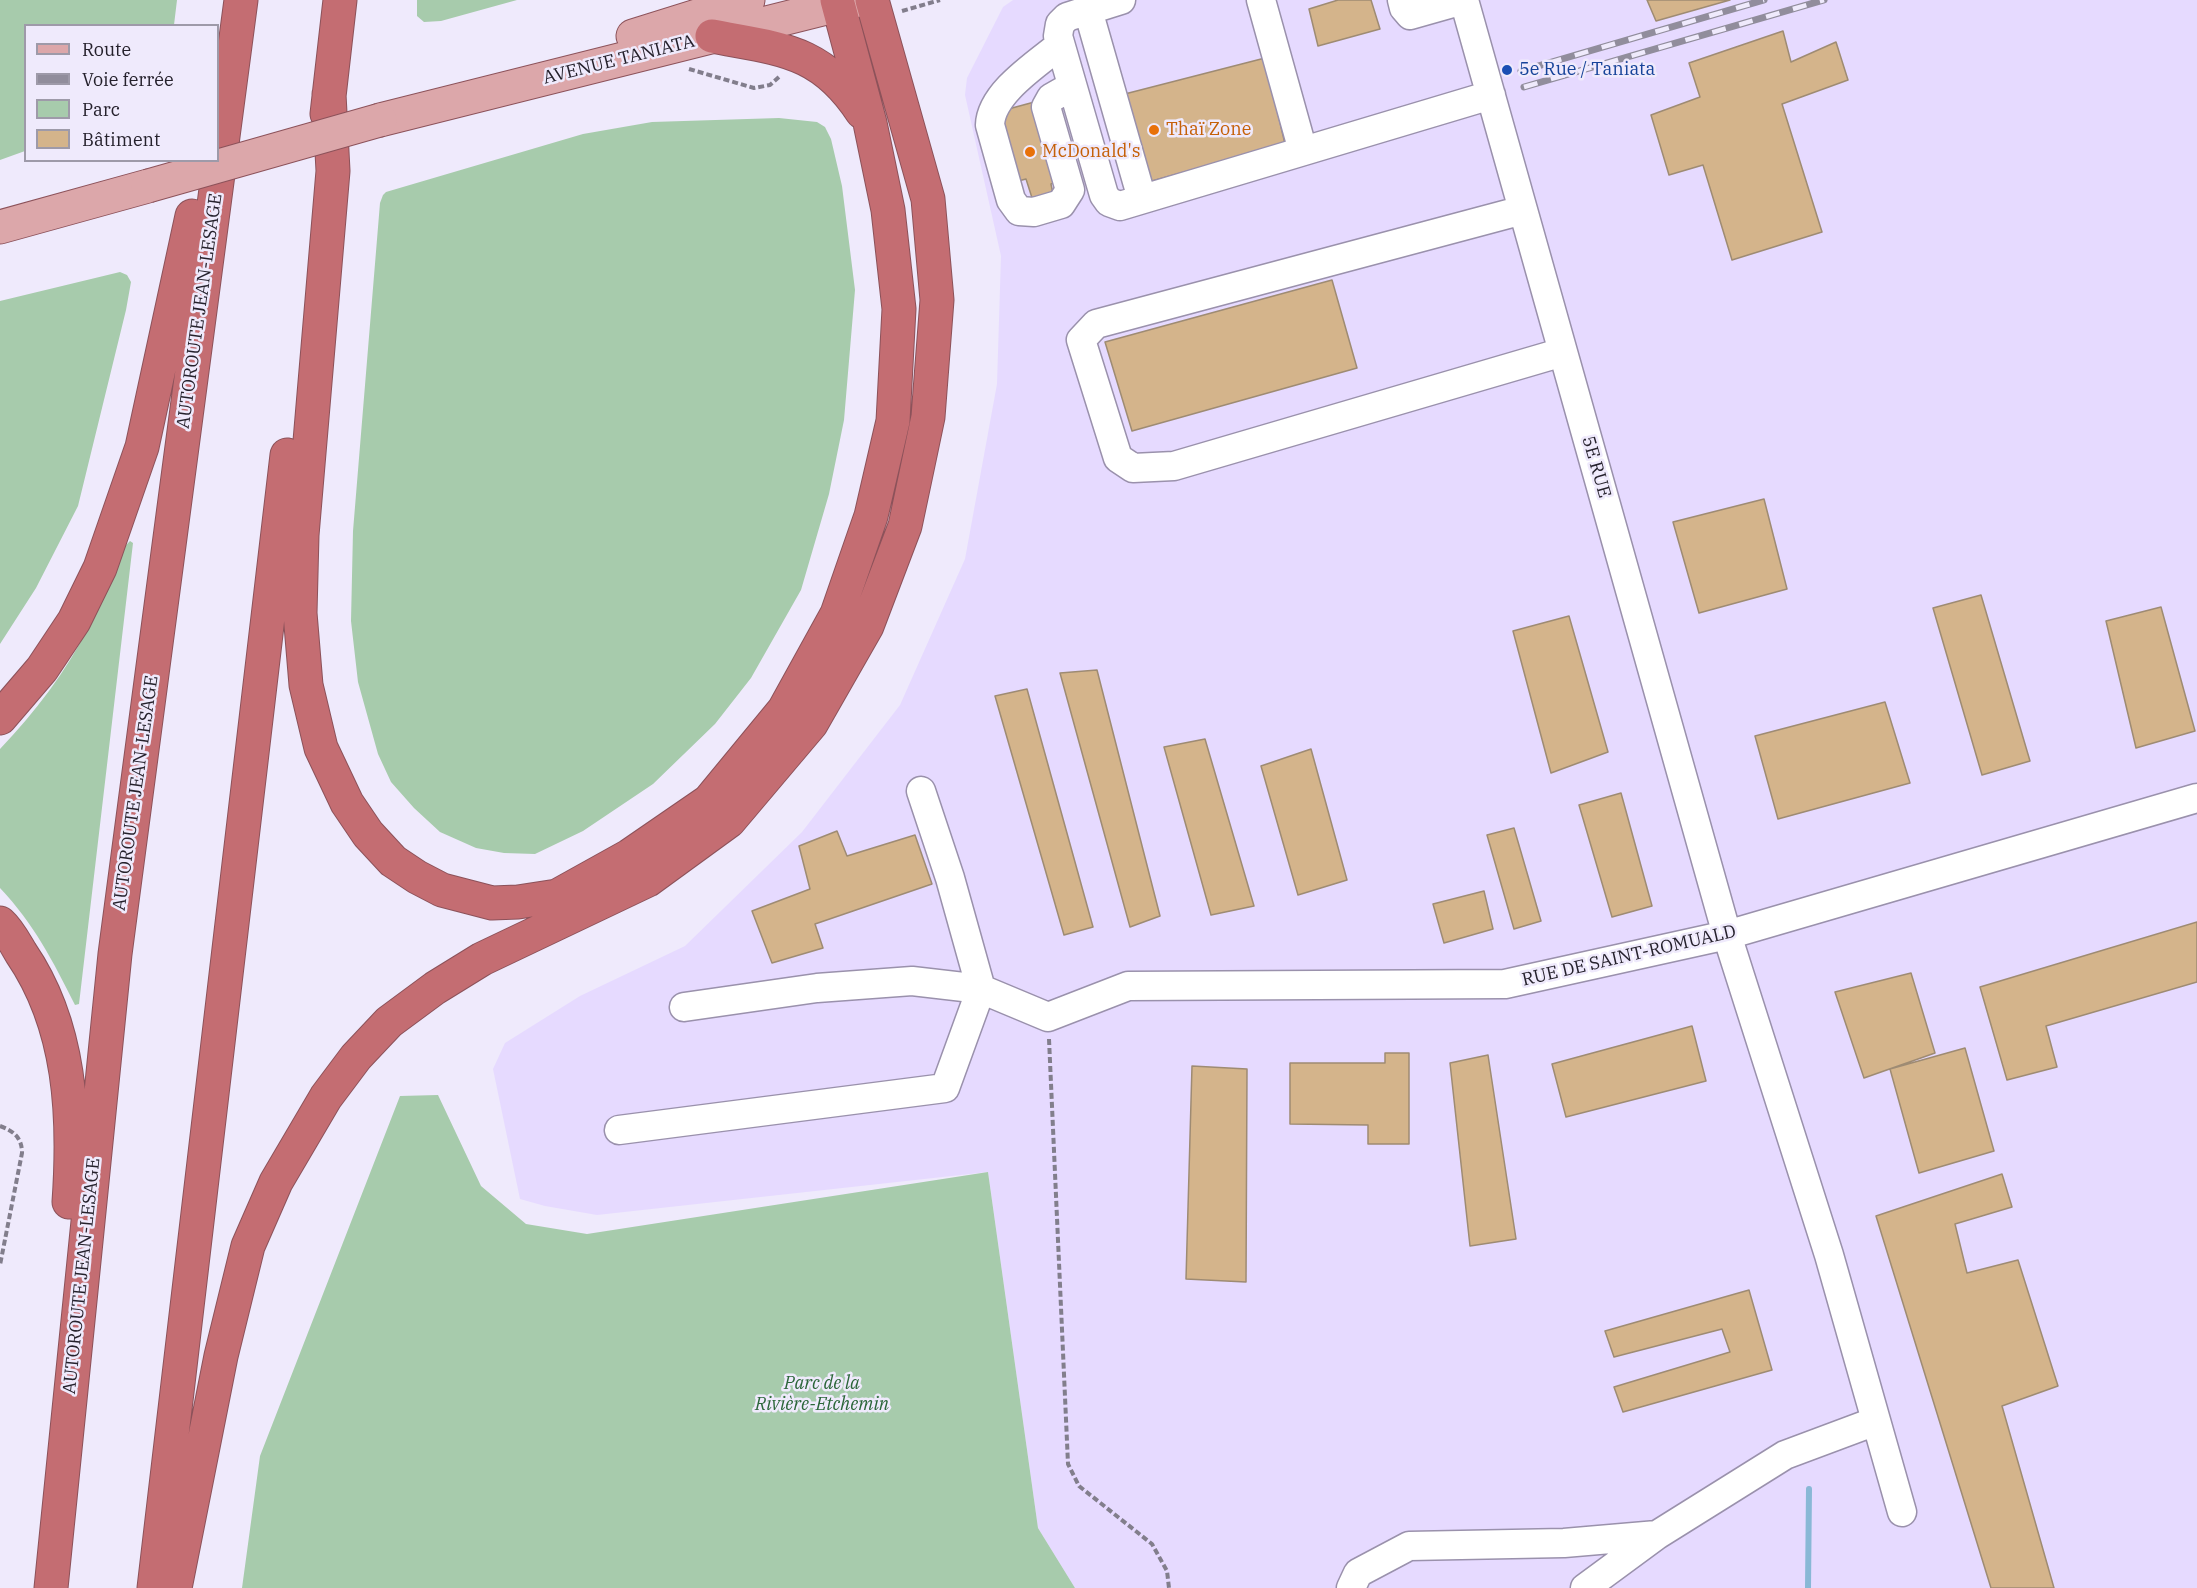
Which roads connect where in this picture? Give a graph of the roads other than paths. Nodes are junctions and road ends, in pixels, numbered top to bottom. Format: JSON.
{"nodes":[{"id":1,"x":241,"y":0,"type":"edge"},
{"id":2,"x":340,"y":0,"type":"edge"},
{"id":3,"x":747,"y":0,"type":"edge"},
{"id":4,"x":872,"y":0,"type":"edge"},
{"id":5,"x":1121,"y":0,"type":"edge"},
{"id":6,"x":1261,"y":0,"type":"edge"},
{"id":7,"x":1402,"y":0,"type":"edge"},
{"id":8,"x":1463,"y":0,"type":"edge"},
{"id":9,"x":844,"y":1,"type":"edge"},
{"id":10,"x":1088,"y":10,"type":"junction"},
{"id":11,"x":712,"y":36,"type":"junction"},
{"id":12,"x":1060,"y":45,"type":"junction"},
{"id":13,"x":219,"y":62,"type":"edge"},
{"id":14,"x":1072,"y":86,"type":"junction"},
{"id":15,"x":329,"y":94,"type":"junction"},
{"id":16,"x":1491,"y":95,"type":"junction"},
{"id":17,"x":380,"y":120,"type":"junction"},
{"id":18,"x":870,"y":123,"type":"junction"},
{"id":19,"x":1303,"y":151,"type":"junction"},
{"id":20,"x":200,"y":162,"type":"edge"},
{"id":21,"x":1142,"y":199,"type":"junction"},
{"id":22,"x":1523,"y":210,"type":"junction"},
{"id":23,"x":0,"y":227,"type":"edge"},
{"id":24,"x":1563,"y":352,"type":"junction"},
{"id":25,"x":0,"y":718,"type":"edge"},
{"id":26,"x":921,"y":791,"type":"dead end"},
{"id":27,"x":2197,"y":798,"type":"edge"},
{"id":28,"x":0,"y":923,"type":"edge"},
{"id":29,"x":1727,"y":934,"type":"junction"},
{"id":30,"x":981,"y":989,"type":"junction"},
{"id":31,"x":684,"y":1007,"type":"dead end"},
{"id":32,"x":619,"y":1130,"type":"dead end"},
{"id":33,"x":1876,"y":1421,"type":"junction"},
{"id":34,"x":1902,"y":1512,"type":"dead end"},
{"id":35,"x":1657,"y":1535,"type":"junction"},
{"id":36,"x":53,"y":1584,"type":"edge"},
{"id":37,"x":154,"y":1588,"type":"edge"},
{"id":38,"x":175,"y":1588,"type":"edge"},
{"id":39,"x":1351,"y":1588,"type":"edge"},
{"id":40,"x":1585,"y":1588,"type":"edge"}],
"edges":[{"from":1,"to":13,"type":"highway"},
{"from":1,"to":36,"type":"highway","name":"AUTOROUTE JEAN-LESAGE"},
{"from":2,"to":15,"type":"highway"},
{"from":3,"to":17,"type":"main road","name":"AVENUE TANIATA"},
{"from":4,"to":38,"type":"highway"},
{"from":5,"to":10,"type":"street"},
{"from":6,"to":19,"type":"street"},
{"from":7,"to":8,"type":"street"},
{"from":8,"to":16,"type":"street","name":"5E RUE"},
{"from":9,"to":11,"type":"main road","name":"AVENUE TANIATA"},
{"from":9,"to":18,"type":"highway"},
{"from":10,"to":12,"type":"street"},
{"from":10,"to":21,"type":"street"},
{"from":11,"to":17,"type":"main road","name":"AVENUE TANIATA"},
{"from":11,"to":18,"type":"highway"},
{"from":12,"to":14,"type":"street"},
{"from":12,"to":14,"type":"street"},
{"from":14,"to":21,"type":"street"},
{"from":15,"to":18,"type":"highway"},
{"from":15,"to":37,"type":"highway"},
{"from":16,"to":19,"type":"street"},
{"from":16,"to":22,"type":"street","name":"5E RUE"},
{"from":17,"to":23,"type":"main road","name":"AVENUE TANIATA","bridge":true},
{"from":19,"to":21,"type":"street"},
{"from":20,"to":25,"type":"highway"},
{"from":22,"to":24,"type":"street","name":"5E RUE"},
{"from":22,"to":24,"type":"street"},
{"from":24,"to":29,"type":"street","name":"5E RUE"},
{"from":26,"to":30,"type":"street"},
{"from":27,"to":29,"type":"street","name":"RUE DE SAINT-ROMUALD"},
{"from":28,"to":36,"type":"highway"},
{"from":29,"to":30,"type":"street","name":"RUE DE SAINT-ROMUALD"},
{"from":29,"to":33,"type":"street","name":"5E RUE"},
{"from":30,"to":31,"type":"street"},
{"from":30,"to":32,"type":"street"},
{"from":33,"to":34,"type":"street","name":"5E RUE"},
{"from":33,"to":35,"type":"street"},
{"from":35,"to":39,"type":"street"},
{"from":35,"to":40,"type":"street"}]}
